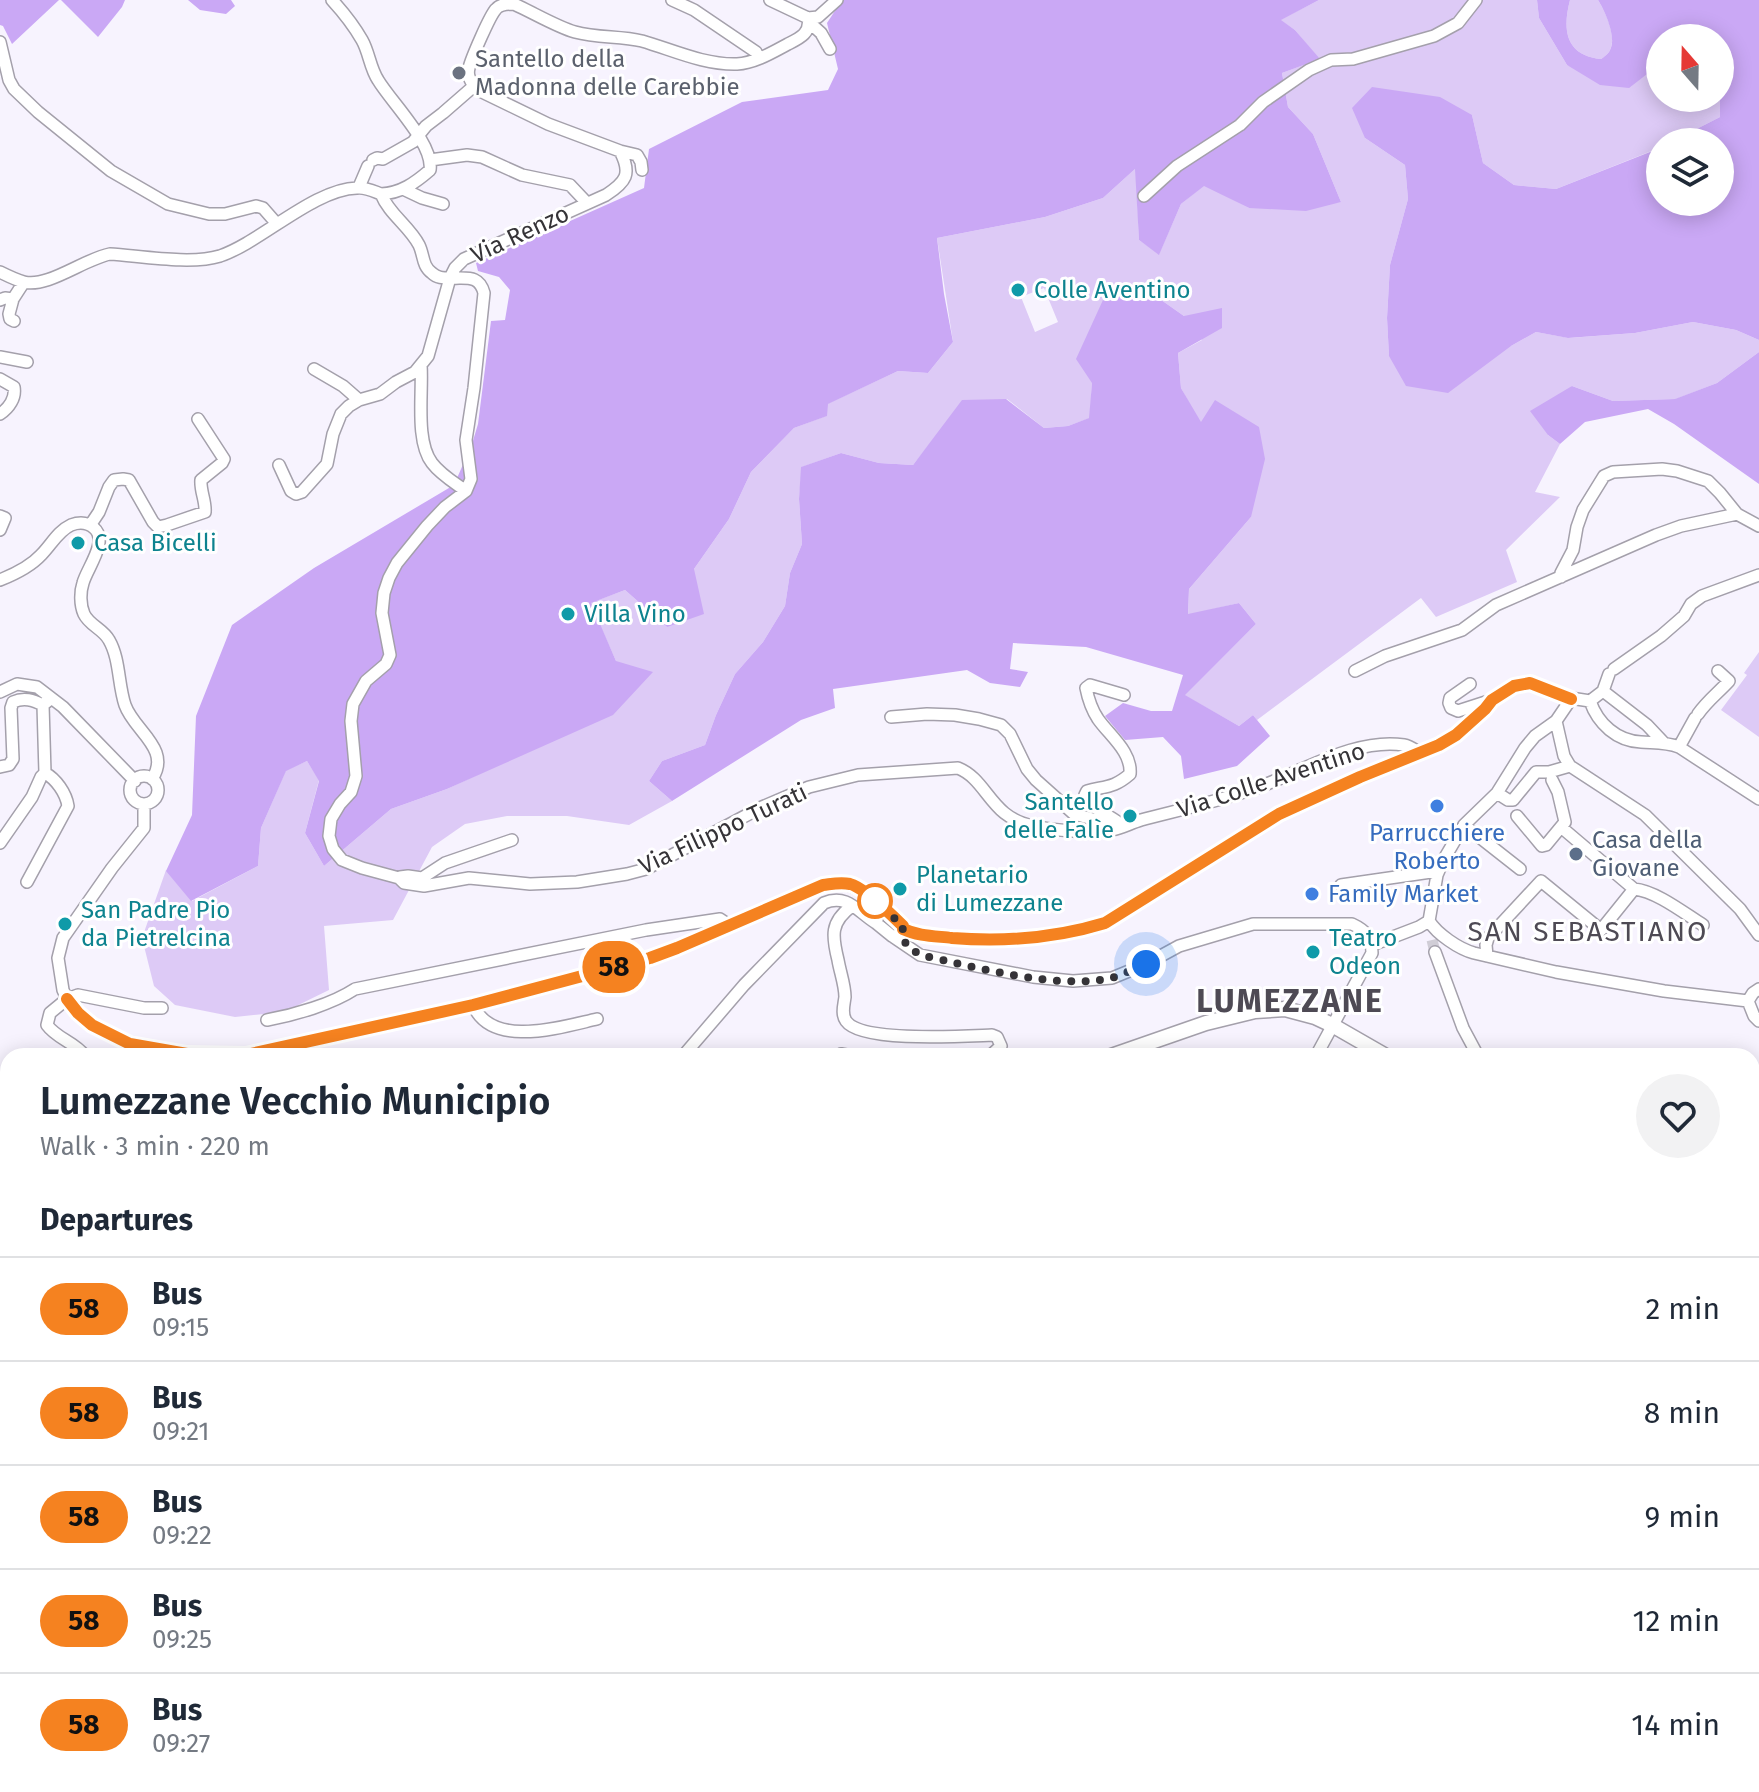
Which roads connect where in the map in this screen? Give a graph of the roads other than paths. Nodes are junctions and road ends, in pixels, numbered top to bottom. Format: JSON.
{"nodes":[{"id":1,"x":332,"y":0,"type":"edge"},
{"id":2,"x":672,"y":0,"type":"edge"},
{"id":3,"x":770,"y":0,"type":"edge"},
{"id":4,"x":837,"y":0,"type":"edge"},
{"id":5,"x":1476,"y":0,"type":"edge"},
{"id":6,"x":809,"y":21,"type":"junction"},
{"id":7,"x":0,"y":42,"type":"edge"},
{"id":8,"x":830,"y":49,"type":"dead end"},
{"id":9,"x":758,"y":57,"type":"junction"},
{"id":10,"x":474,"y":86,"type":"junction"},
{"id":11,"x":418,"y":135,"type":"junction"},
{"id":12,"x":620,"y":151,"type":"junction"},
{"id":13,"x":430,"y":160,"type":"junction"},
{"id":14,"x":642,"y":170,"type":"dead end"},
{"id":15,"x":359,"y":187,"type":"junction"},
{"id":16,"x":403,"y":189,"type":"junction"},
{"id":17,"x":381,"y":194,"type":"junction"},
{"id":18,"x":1144,"y":196,"type":"dead end"},
{"id":19,"x":587,"y":203,"type":"junction"},
{"id":20,"x":443,"y":204,"type":"dead end"},
{"id":21,"x":277,"y":224,"type":"junction"},
{"id":22,"x":0,"y":272,"type":"edge"},
{"id":23,"x":450,"y":278,"type":"junction"},
{"id":24,"x":24,"y":282,"type":"junction"},
{"id":25,"x":13,"y":299,"type":"junction"},
{"id":26,"x":0,"y":300,"type":"edge"},
{"id":27,"x":14,"y":321,"type":"dead end"},
{"id":28,"x":0,"y":357,"type":"edge"},
{"id":29,"x":27,"y":362,"type":"dead end"},
{"id":30,"x":421,"y":365,"type":"junction"},
{"id":31,"x":314,"y":369,"type":"dead end"},
{"id":32,"x":0,"y":379,"type":"edge"},
{"id":33,"x":359,"y":400,"type":"junction"},
{"id":34,"x":0,"y":414,"type":"edge"},
{"id":35,"x":198,"y":419,"type":"dead end"},
{"id":36,"x":279,"y":465,"type":"dead end"},
{"id":37,"x":466,"y":491,"type":"junction"},
{"id":38,"x":1737,"y":514,"type":"junction"},
{"id":39,"x":0,"y":516,"type":"edge"},
{"id":40,"x":91,"y":524,"type":"junction"},
{"id":41,"x":1759,"y":526,"type":"edge"},
{"id":42,"x":0,"y":530,"type":"edge"},
{"id":43,"x":1759,"y":575,"type":"edge"},
{"id":44,"x":1561,"y":577,"type":"junction"},
{"id":45,"x":0,"y":580,"type":"edge"},
{"id":46,"x":1355,"y":671,"type":"dead end"},
{"id":47,"x":1718,"y":671,"type":"dead end"},
{"id":48,"x":1470,"y":684,"type":"dead end"},
{"id":49,"x":1603,"y":691,"type":"junction"},
{"id":50,"x":0,"y":692,"type":"edge"},
{"id":51,"x":1124,"y":695,"type":"dead end"},
{"id":52,"x":1571,"y":699,"type":"junction"},
{"id":53,"x":1492,"y":700,"type":"junction"},
{"id":54,"x":48,"y":701,"type":"junction"},
{"id":55,"x":1590,"y":701,"type":"junction"},
{"id":56,"x":891,"y":717,"type":"dead end"},
{"id":57,"x":1556,"y":721,"type":"junction"},
{"id":58,"x":1664,"y":743,"type":"junction"},
{"id":59,"x":1679,"y":747,"type":"junction"},
{"id":60,"x":1420,"y":753,"type":"junction"},
{"id":61,"x":1570,"y":766,"type":"junction"},
{"id":62,"x":0,"y":767,"type":"edge"},
{"id":63,"x":45,"y":773,"type":"junction"},
{"id":64,"x":1550,"y":775,"type":"junction"},
{"id":65,"x":152,"y":779,"type":"junction"},
{"id":66,"x":135,"y":781,"type":"junction"},
{"id":67,"x":1497,"y":793,"type":"junction"},
{"id":68,"x":1759,"y":799,"type":"edge"},
{"id":69,"x":144,"y":805,"type":"junction"},
{"id":70,"x":1517,"y":816,"type":"dead end"},
{"id":71,"x":1464,"y":825,"type":"junction"},
{"id":72,"x":1122,"y":827,"type":"junction"},
{"id":73,"x":1561,"y":827,"type":"junction"},
{"id":74,"x":512,"y":840,"type":"dead end"},
{"id":75,"x":0,"y":843,"type":"edge"},
{"id":76,"x":1520,"y":869,"type":"dead end"},
{"id":77,"x":1437,"y":875,"type":"junction"},
{"id":78,"x":399,"y":878,"type":"junction"},
{"id":79,"x":27,"y":882,"type":"dead end"},
{"id":80,"x":1341,"y":885,"type":"dead end"},
{"id":81,"x":1634,"y":889,"type":"junction"},
{"id":82,"x":852,"y":906,"type":"junction"},
{"id":83,"x":879,"y":916,"type":"junction"},
{"id":84,"x":1431,"y":924,"type":"junction"},
{"id":85,"x":729,"y":925,"type":"junction"},
{"id":86,"x":1703,"y":925,"type":"dead end"},
{"id":87,"x":1759,"y":935,"type":"edge"},
{"id":88,"x":900,"y":936,"type":"junction"},
{"id":89,"x":1372,"y":945,"type":"junction"},
{"id":90,"x":1487,"y":956,"type":"junction"},
{"id":91,"x":1759,"y":989,"type":"edge"},
{"id":92,"x":67,"y":999,"type":"junction"},
{"id":93,"x":1748,"y":1001,"type":"junction"},
{"id":94,"x":473,"y":1005,"type":"junction"},
{"id":95,"x":162,"y":1008,"type":"dead end"},
{"id":96,"x":597,"y":1019,"type":"dead end"},
{"id":97,"x":267,"y":1020,"type":"dead end"},
{"id":98,"x":1759,"y":1021,"type":"edge"},
{"id":99,"x":1332,"y":1025,"type":"junction"},
{"id":100,"x":77,"y":1048,"type":"edge"},
{"id":101,"x":153,"y":1048,"type":"edge"},
{"id":102,"x":278,"y":1048,"type":"edge"},
{"id":103,"x":690,"y":1048,"type":"edge"},
{"id":104,"x":999,"y":1048,"type":"edge"},
{"id":105,"x":1134,"y":1048,"type":"edge"},
{"id":106,"x":1320,"y":1048,"type":"edge"},
{"id":107,"x":1372,"y":1048,"type":"edge"},
{"id":108,"x":1474,"y":1048,"type":"edge"}],
"edges":[{"from":1,"to":11,"type":"street"},
{"from":2,"to":9,"type":"street"},
{"from":3,"to":6,"type":"street"},
{"from":4,"to":6,"type":"street"},
{"from":5,"to":18,"type":"street"},
{"from":6,"to":8,"type":"street"},
{"from":6,"to":9,"type":"street"},
{"from":7,"to":21,"type":"street"},
{"from":9,"to":10,"type":"street"},
{"from":10,"to":11,"type":"street"},
{"from":10,"to":12,"type":"street"},
{"from":11,"to":13,"type":"street"},
{"from":11,"to":15,"type":"street"},
{"from":12,"to":14,"type":"street"},
{"from":12,"to":19,"type":"street","name":"Via Renzo"},
{"from":13,"to":16,"type":"street"},
{"from":13,"to":19,"type":"street"},
{"from":15,"to":17,"type":"street"},
{"from":15,"to":21,"type":"street"},
{"from":16,"to":17,"type":"street"},
{"from":16,"to":20,"type":"street"},
{"from":17,"to":23,"type":"street","name":"Via Renzo"},
{"from":19,"to":23,"type":"street","name":"Via Renzo"},
{"from":21,"to":24,"type":"street"},
{"from":22,"to":24,"type":"street"},
{"from":23,"to":30,"type":"street"},
{"from":23,"to":37,"type":"street"},
{"from":24,"to":25,"type":"street"},
{"from":25,"to":26,"type":"street"},
{"from":25,"to":27,"type":"street"},
{"from":28,"to":29,"type":"street"},
{"from":30,"to":33,"type":"street"},
{"from":30,"to":37,"type":"street"},
{"from":31,"to":33,"type":"street"},
{"from":32,"to":34,"type":"street"},
{"from":33,"to":36,"type":"street"},
{"from":35,"to":40,"type":"street"},
{"from":37,"to":78,"type":"street","name":"Via Filippo Turati"},
{"from":38,"to":41,"type":"street"},
{"from":38,"to":44,"type":"street"},
{"from":38,"to":44,"type":"street"},
{"from":39,"to":42,"type":"street"},
{"from":40,"to":45,"type":"street"},
{"from":40,"to":65,"type":"street"},
{"from":43,"to":49,"type":"street"},
{"from":44,"to":46,"type":"street"},
{"from":47,"to":59,"type":"street"},
{"from":48,"to":53,"type":"street"},
{"from":49,"to":55,"type":"street"},
{"from":49,"to":58,"type":"street"},
{"from":50,"to":54,"type":"street"},
{"from":51,"to":72,"type":"street"},
{"from":52,"to":53,"type":"street"},
{"from":52,"to":55,"type":"street"},
{"from":52,"to":57,"type":"street"},
{"from":53,"to":60,"type":"street"},
{"from":54,"to":62,"type":"street"},
{"from":54,"to":63,"type":"street"},
{"from":54,"to":66,"type":"street"},
{"from":55,"to":58,"type":"street"},
{"from":56,"to":72,"type":"street","name":"Via Colle Aventino"},
{"from":57,"to":61,"type":"street"},
{"from":57,"to":67,"type":"street"},
{"from":58,"to":59,"type":"street"},
{"from":59,"to":68,"type":"street"},
{"from":60,"to":72,"type":"street","name":"Via Colle Aventino"},
{"from":60,"to":88,"type":"street"},
{"from":61,"to":64,"type":"street"},
{"from":61,"to":87,"type":"street"},
{"from":63,"to":75,"type":"street"},
{"from":63,"to":79,"type":"street"},
{"from":64,"to":67,"type":"street"},
{"from":64,"to":73,"type":"street"},
{"from":65,"to":66,"type":"street"},
{"from":65,"to":69,"type":"street"},
{"from":66,"to":69,"type":"street"},
{"from":67,"to":71,"type":"street"},
{"from":69,"to":92,"type":"street"},
{"from":70,"to":73,"type":"street"},
{"from":71,"to":76,"type":"street"},
{"from":71,"to":77,"type":"street"},
{"from":72,"to":78,"type":"street","name":"Via Filippo Turati"},
{"from":73,"to":81,"type":"street"},
{"from":74,"to":78,"type":"street","name":"Via Filippo Turati"},
{"from":77,"to":80,"type":"street"},
{"from":77,"to":84,"type":"street"},
{"from":81,"to":86,"type":"street"},
{"from":81,"to":90,"type":"street"},
{"from":82,"to":83,"type":"street"},
{"from":82,"to":103,"type":"street"},
{"from":82,"to":104,"type":"street"},
{"from":83,"to":85,"type":"street"},
{"from":83,"to":88,"type":"street"},
{"from":84,"to":89,"type":"street"},
{"from":84,"to":90,"type":"street"},
{"from":84,"to":108,"type":"street"},
{"from":85,"to":94,"type":"street"},
{"from":85,"to":97,"type":"street"},
{"from":88,"to":89,"type":"street"},
{"from":89,"to":99,"type":"street"},
{"from":90,"to":93,"type":"street"},
{"from":91,"to":93,"type":"street"},
{"from":92,"to":95,"type":"street"},
{"from":92,"to":100,"type":"street"},
{"from":92,"to":101,"type":"street"},
{"from":93,"to":98,"type":"street"},
{"from":94,"to":96,"type":"street"},
{"from":94,"to":102,"type":"street"},
{"from":99,"to":105,"type":"main road"},
{"from":99,"to":106,"type":"street"},
{"from":99,"to":107,"type":"main road"}]}
